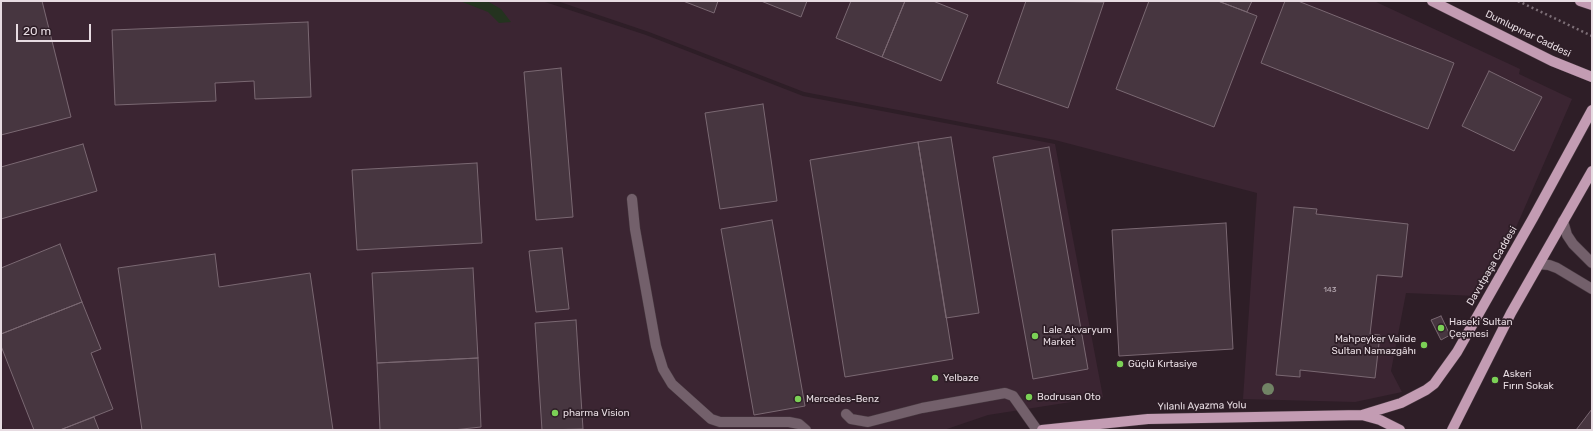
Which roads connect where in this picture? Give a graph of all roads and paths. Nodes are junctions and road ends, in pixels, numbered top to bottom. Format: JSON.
{"nodes":[{"id":1,"x":1432,"y":1,"type":"edge"},
{"id":2,"x":1518,"y":1,"type":"edge"},
{"id":3,"x":1580,"y":1,"type":"edge"},
{"id":4,"x":1592,"y":5,"type":"edge"},
{"id":5,"x":1592,"y":36,"type":"edge"},
{"id":6,"x":1592,"y":77,"type":"edge"},
{"id":7,"x":1592,"y":110,"type":"edge"},
{"id":8,"x":1592,"y":171,"type":"edge"},
{"id":9,"x":632,"y":199,"type":"dead end"},
{"id":10,"x":1563,"y":221,"type":"junction"},
{"id":11,"x":1592,"y":263,"type":"edge"},
{"id":12,"x":1539,"y":264,"type":"junction"},
{"id":13,"x":1592,"y":289,"type":"edge"},
{"id":14,"x":846,"y":414,"type":"dead end"},
{"id":15,"x":1362,"y":415,"type":"junction"},
{"id":16,"x":806,"y":430,"type":"edge"},
{"id":17,"x":1037,"y":430,"type":"edge"},
{"id":18,"x":1042,"y":430,"type":"edge"},
{"id":19,"x":1400,"y":430,"type":"edge"},
{"id":20,"x":1452,"y":430,"type":"edge"}],
"edges":[{"from":1,"to":6,"type":"main road","name":"Dumlupınar Caddesi"},
{"from":2,"to":5,"type":"path"},
{"from":3,"to":4,"type":"main road"},
{"from":7,"to":15,"type":"main road","name":"Davutpaşa Caddesi"},
{"from":8,"to":10,"type":"main road"},
{"from":9,"to":16,"type":"street"},
{"from":10,"to":11,"type":"street"},
{"from":10,"to":12,"type":"main road"},
{"from":12,"to":13,"type":"street"},
{"from":12,"to":20,"type":"main road"},
{"from":14,"to":17,"type":"street"},
{"from":15,"to":18,"type":"main road","name":"Yılanlı Ayazma Yolu"},
{"from":15,"to":19,"type":"main road"}]}
